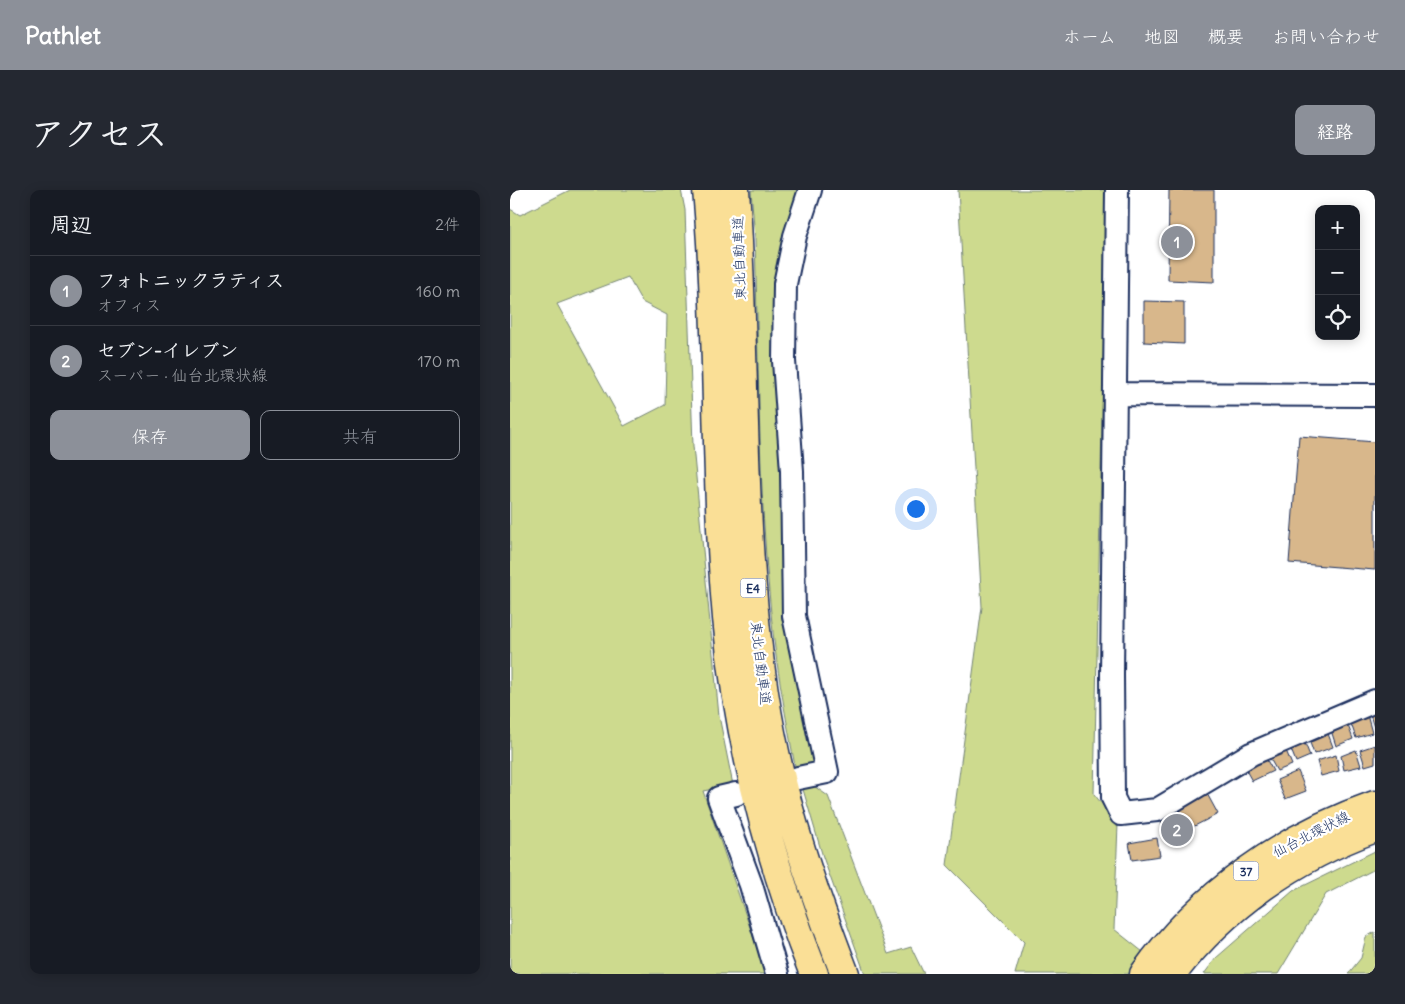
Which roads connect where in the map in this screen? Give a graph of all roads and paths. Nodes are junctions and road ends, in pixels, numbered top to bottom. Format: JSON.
{"nodes":[{"id":1,"x":707,"y":190,"type":"edge"},
{"id":2,"x":736,"y":190,"type":"edge"},
{"id":3,"x":810,"y":190,"type":"edge"},
{"id":4,"x":1117,"y":190,"type":"edge"},
{"id":5,"x":1115,"y":394,"type":"junction"},
{"id":6,"x":1375,"y":395,"type":"edge"},
{"id":7,"x":1375,"y":701,"type":"edge"},
{"id":8,"x":798,"y":778,"type":"dead end"},
{"id":9,"x":736,"y":794,"type":"dead end"},
{"id":10,"x":1375,"y":805,"type":"edge"},
{"id":11,"x":1375,"y":828,"type":"edge"},
{"id":12,"x":777,"y":974,"type":"edge"},
{"id":13,"x":814,"y":974,"type":"edge"},
{"id":14,"x":845,"y":974,"type":"edge"},
{"id":15,"x":1144,"y":974,"type":"edge"},
{"id":16,"x":1172,"y":974,"type":"edge"}],
"edges":[{"from":1,"to":13,"type":"main road","name":"東北自動車道","number":"E4"},
{"from":2,"to":14,"type":"main road","name":"東北自動車道","number":"E4"},
{"from":3,"to":8,"type":"street"},
{"from":4,"to":5,"type":"street"},
{"from":5,"to":6,"type":"street"},
{"from":5,"to":7,"type":"street"},
{"from":9,"to":12,"type":"street"},
{"from":10,"to":15,"type":"main road","name":"仙台北環状線","number":"37"},
{"from":11,"to":16,"type":"main road","name":"仙台北環状線","number":"37"}]}
